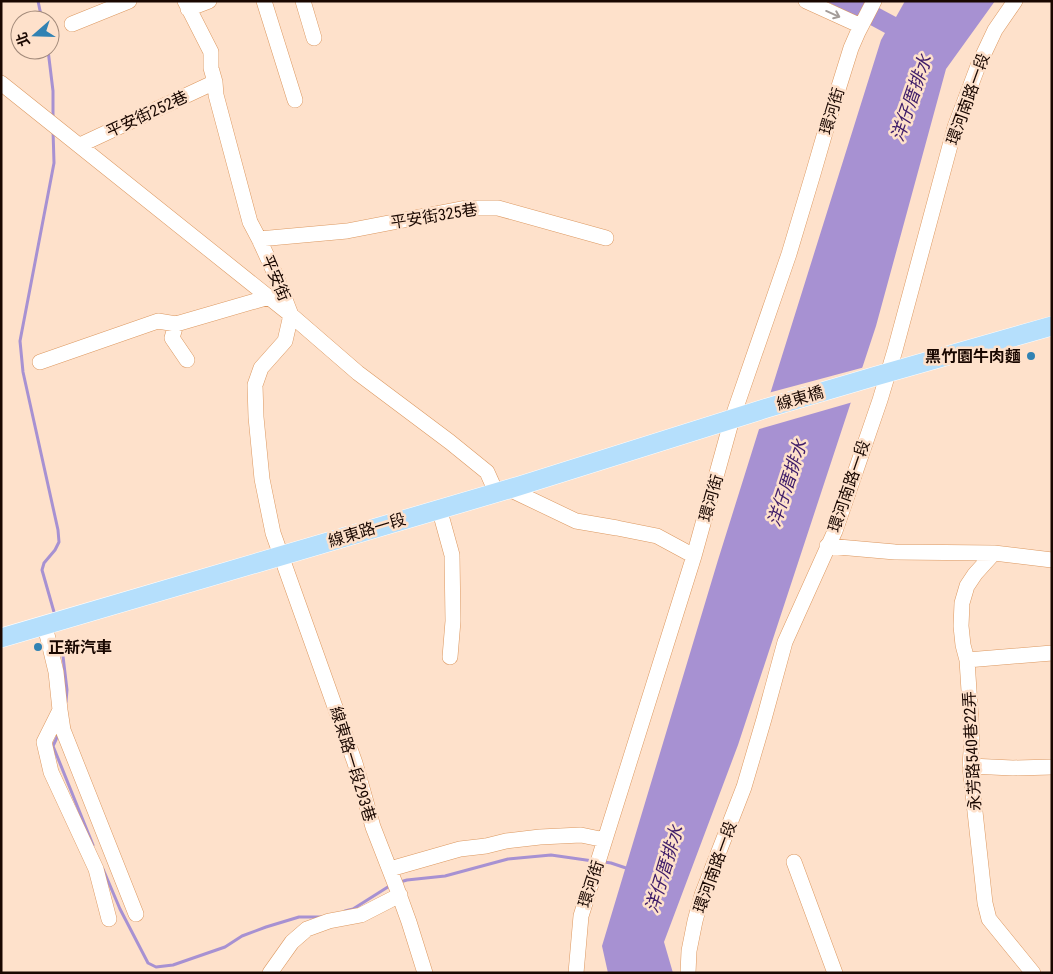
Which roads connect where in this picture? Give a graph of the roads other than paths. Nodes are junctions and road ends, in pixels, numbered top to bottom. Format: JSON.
{"nodes":[{"id":1,"x":129,"y":1,"type":"edge"},
{"id":2,"x":209,"y":1,"type":"edge"},
{"id":3,"x":264,"y":1,"type":"edge"},
{"id":4,"x":303,"y":1,"type":"edge"},
{"id":5,"x":806,"y":1,"type":"edge"},
{"id":6,"x":874,"y":1,"type":"edge"},
{"id":7,"x":1015,"y":1,"type":"edge"},
{"id":8,"x":187,"y":5,"type":"edge"},
{"id":9,"x":72,"y":24,"type":"dead end"},
{"id":10,"x":861,"y":26,"type":"junction"},
{"id":11,"x":314,"y":38,"type":"dead end"},
{"id":12,"x":1,"y":82,"type":"edge"},
{"id":13,"x":215,"y":82,"type":"junction"},
{"id":14,"x":295,"y":100,"type":"dead end"},
{"id":15,"x":80,"y":145,"type":"junction"},
{"id":16,"x":259,"y":238,"type":"junction"},
{"id":17,"x":606,"y":238,"type":"dead end"},
{"id":18,"x":269,"y":297,"type":"junction"},
{"id":19,"x":291,"y":315,"type":"junction"},
{"id":20,"x":176,"y":324,"type":"junction"},
{"id":21,"x":1052,"y":326,"type":"edge"},
{"id":22,"x":187,"y":360,"type":"dead end"},
{"id":23,"x":40,"y":362,"type":"dead end"},
{"id":24,"x":888,"y":372,"type":"junction"},
{"id":25,"x":732,"y":419,"type":"junction"},
{"id":26,"x":502,"y":490,"type":"junction"},
{"id":27,"x":439,"y":508,"type":"junction"},
{"id":28,"x":827,"y":546,"type":"junction"},
{"id":29,"x":994,"y":554,"type":"junction"},
{"id":30,"x":281,"y":556,"type":"junction"},
{"id":31,"x":694,"y":556,"type":"junction"},
{"id":32,"x":1052,"y":560,"type":"edge"},
{"id":33,"x":45,"y":626,"type":"junction"},
{"id":34,"x":1,"y":638,"type":"edge"},
{"id":35,"x":1052,"y":653,"type":"edge"},
{"id":36,"x":450,"y":657,"type":"dead end"},
{"id":37,"x":968,"y":660,"type":"junction"},
{"id":38,"x":60,"y":710,"type":"junction"},
{"id":39,"x":970,"y":766,"type":"junction"},
{"id":40,"x":1052,"y":767,"type":"edge"},
{"id":41,"x":605,"y":840,"type":"junction"},
{"id":42,"x":794,"y":862,"type":"dead end"},
{"id":43,"x":390,"y":869,"type":"junction"},
{"id":44,"x":398,"y":890,"type":"junction"},
{"id":45,"x":136,"y":914,"type":"dead end"},
{"id":46,"x":109,"y":920,"type":"dead end"},
{"id":47,"x":270,"y":973,"type":"edge"},
{"id":48,"x":424,"y":973,"type":"edge"},
{"id":49,"x":576,"y":973,"type":"edge"},
{"id":50,"x":688,"y":973,"type":"edge"},
{"id":51,"x":835,"y":973,"type":"edge"},
{"id":52,"x":1033,"y":973,"type":"edge"}],
"edges":[{"from":1,"to":9,"type":"street"},
{"from":2,"to":8,"type":"street"},
{"from":3,"to":14,"type":"street"},
{"from":4,"to":11,"type":"street"},
{"from":5,"to":10,"type":"street","one_way":true},
{"from":6,"to":10,"type":"street","name":"環河街"},
{"from":7,"to":24,"type":"street","name":"環河南路一段"},
{"from":8,"to":13,"type":"street","name":"平安街"},
{"from":10,"to":25,"type":"street","name":"環河街"},
{"from":12,"to":15,"type":"street"},
{"from":13,"to":15,"type":"street","name":"平安街252巷"},
{"from":13,"to":16,"type":"street","name":"平安街"},
{"from":15,"to":18,"type":"street"},
{"from":16,"to":17,"type":"street","name":"平安街325巷"},
{"from":16,"to":19,"type":"street","name":"平安街"},
{"from":18,"to":19,"type":"street"},
{"from":18,"to":20,"type":"street"},
{"from":19,"to":26,"type":"street"},
{"from":19,"to":30,"type":"street","name":"平安街"},
{"from":20,"to":22,"type":"street"},
{"from":20,"to":23,"type":"street"},
{"from":21,"to":24,"type":"main road"},
{"from":24,"to":25,"type":"main road","name":"線東橋"},
{"from":24,"to":28,"type":"street","name":"環河南路一段"},
{"from":25,"to":26,"type":"main road","name":"線東路一段"},
{"from":25,"to":31,"type":"street","name":"環河街"},
{"from":26,"to":27,"type":"main road","name":"線東路一段"},
{"from":26,"to":31,"type":"street"},
{"from":27,"to":30,"type":"main road","name":"線東路一段"},
{"from":27,"to":36,"type":"street"},
{"from":28,"to":29,"type":"street"},
{"from":28,"to":50,"type":"street","name":"環河南路一段"},
{"from":29,"to":32,"type":"street"},
{"from":29,"to":37,"type":"street","name":"永芳路540巷22弄"},
{"from":30,"to":33,"type":"main road","name":"線東路一段"},
{"from":30,"to":43,"type":"street","name":"線東路一段293巷"},
{"from":31,"to":41,"type":"street","name":"環河街"},
{"from":33,"to":34,"type":"main road","name":"線東路一段"},
{"from":33,"to":38,"type":"street"},
{"from":35,"to":37,"type":"street"},
{"from":37,"to":39,"type":"street","name":"永芳路540巷22弄"},
{"from":38,"to":45,"type":"street"},
{"from":38,"to":46,"type":"street"},
{"from":39,"to":40,"type":"street"},
{"from":39,"to":52,"type":"street","name":"永芳路540巷22弄"},
{"from":41,"to":43,"type":"street"},
{"from":41,"to":49,"type":"street","name":"環河街"},
{"from":42,"to":51,"type":"street"},
{"from":43,"to":44,"type":"street","name":"線東路一段293巷"},
{"from":44,"to":47,"type":"street"},
{"from":44,"to":48,"type":"street","name":"線東路一段293巷"}]}
